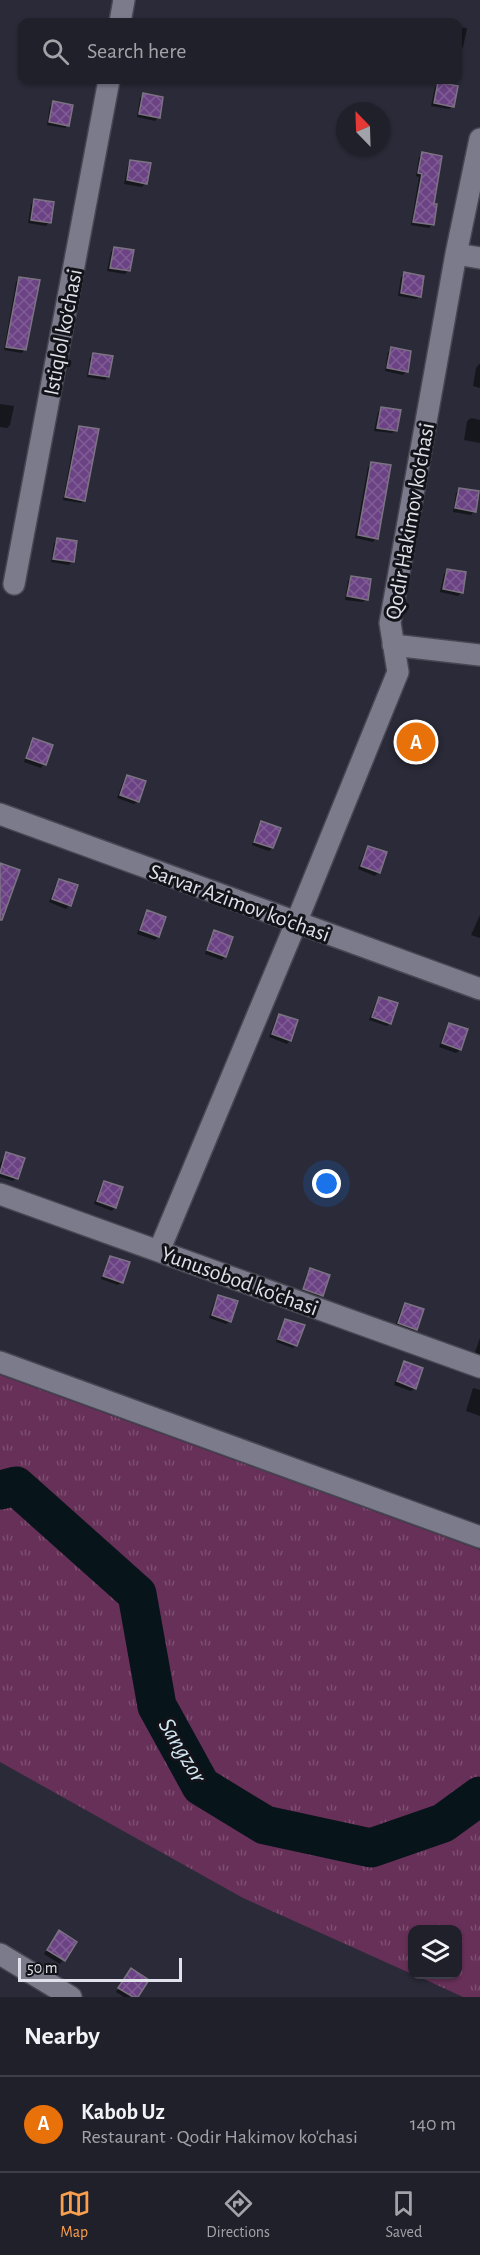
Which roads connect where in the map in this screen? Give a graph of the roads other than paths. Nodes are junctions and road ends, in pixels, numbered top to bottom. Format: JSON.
{"nodes":[{"id":1,"x":124,"y":0,"type":"edge"},
{"id":2,"x":121,"y":18,"type":"edge"},
{"id":3,"x":109,"y":84,"type":"edge"},
{"id":4,"x":480,"y":139,"type":"edge"},
{"id":5,"x":456,"y":254,"type":"junction"},
{"id":6,"x":480,"y":258,"type":"edge"},
{"id":7,"x":14,"y":584,"type":"dead end"},
{"id":8,"x":393,"y":645,"type":"junction"},
{"id":9,"x":480,"y":655,"type":"edge"},
{"id":10,"x":0,"y":814,"type":"edge"},
{"id":11,"x":296,"y":923,"type":"junction"},
{"id":12,"x":480,"y":989,"type":"edge"},
{"id":13,"x":0,"y":1194,"type":"edge"},
{"id":14,"x":159,"y":1251,"type":"junction"},
{"id":15,"x":0,"y":1362,"type":"edge"},
{"id":16,"x":480,"y":1367,"type":"edge"},
{"id":17,"x":480,"y":1537,"type":"edge"},
{"id":18,"x":0,"y":1954,"type":"edge"},
{"id":19,"x":71,"y":1997,"type":"edge"}],
"edges":[{"from":1,"to":2,"type":"street"},
{"from":3,"to":7,"type":"street","name":"Istiqlol ko'chasi"},
{"from":4,"to":5,"type":"street","name":"Qodir Hakimov ko'chasi"},
{"from":5,"to":6,"type":"street"},
{"from":5,"to":8,"type":"street","name":"Qodir Hakimov ko'chasi"},
{"from":8,"to":9,"type":"street"},
{"from":8,"to":11,"type":"street","name":"Qodir Hakimov ko'chasi"},
{"from":10,"to":11,"type":"street","name":"Sarvar Azimov ko'chasi"},
{"from":11,"to":12,"type":"street","name":"Sarvar Azimov ko'chasi"},
{"from":11,"to":14,"type":"street","name":"Qodir Hakimov ko'chasi"},
{"from":13,"to":14,"type":"street","name":"Yunusobod ko'chasi"},
{"from":14,"to":16,"type":"street","name":"Yunusobod ko'chasi"},
{"from":15,"to":17,"type":"street"},
{"from":18,"to":19,"type":"street"}]}
